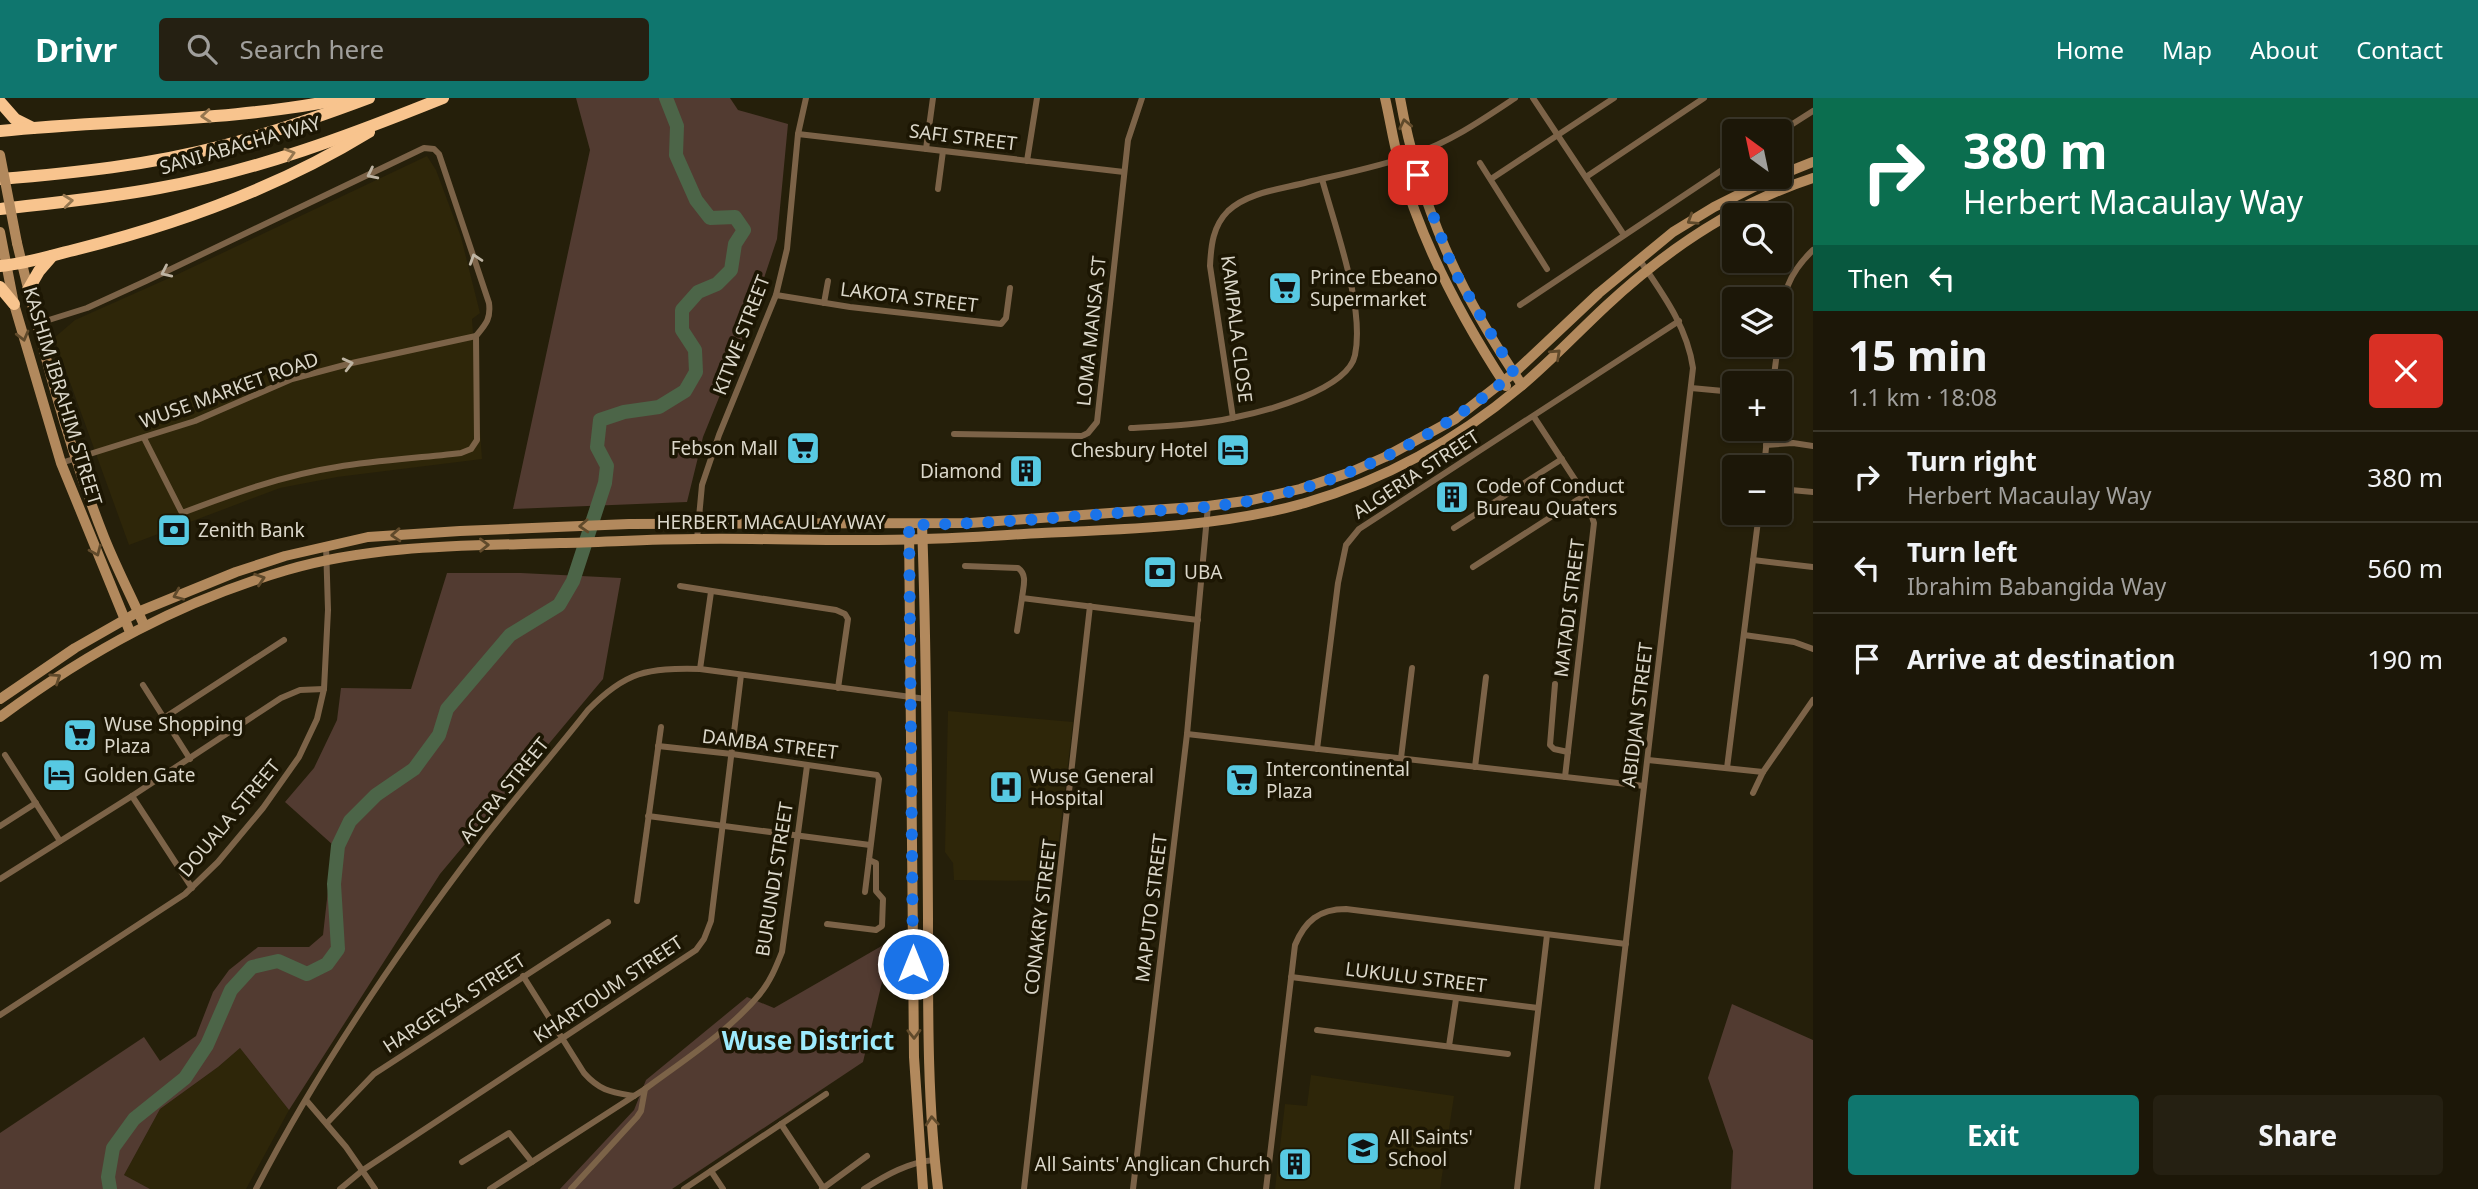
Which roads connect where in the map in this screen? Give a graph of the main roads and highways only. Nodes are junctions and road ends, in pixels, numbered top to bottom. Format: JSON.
{"nodes":[{"id":1,"x":347,"y":98,"type":"edge"},
{"id":2,"x":369,"y":98,"type":"edge"},
{"id":3,"x":443,"y":98,"type":"edge"},
{"id":4,"x":1385,"y":98,"type":"edge"},
{"id":5,"x":1400,"y":98,"type":"edge"},
{"id":6,"x":0,"y":102,"type":"edge"},
{"id":7,"x":391,"y":119,"type":"junction"},
{"id":8,"x":33,"y":128,"type":"junction"},
{"id":9,"x":0,"y":131,"type":"edge"},
{"id":10,"x":0,"y":155,"type":"edge"},
{"id":11,"x":1813,"y":162,"type":"edge"},
{"id":12,"x":1792,"y":170,"type":"edge"},
{"id":13,"x":1813,"y":178,"type":"edge"},
{"id":14,"x":0,"y":179,"type":"edge"},
{"id":15,"x":1750,"y":189,"type":"edge"},
{"id":16,"x":0,"y":209,"type":"edge"},
{"id":17,"x":0,"y":232,"type":"edge"},
{"id":18,"x":52,"y":255,"type":"junction"},
{"id":19,"x":22,"y":263,"type":"junction"},
{"id":20,"x":3,"y":266,"type":"edge"},
{"id":21,"x":0,"y":287,"type":"edge"},
{"id":22,"x":28,"y":290,"type":"junction"},
{"id":23,"x":15,"y":304,"type":"junction"},
{"id":24,"x":1514,"y":373,"type":"junction"},
{"id":25,"x":1503,"y":382,"type":"junction"},
{"id":26,"x":1522,"y":385,"type":"junction"},
{"id":27,"x":1511,"y":394,"type":"junction"},
{"id":28,"x":909,"y":525,"type":"junction"},
{"id":29,"x":922,"y":525,"type":"junction"},
{"id":30,"x":922,"y":539,"type":"junction"},
{"id":31,"x":909,"y":540,"type":"junction"},
{"id":32,"x":138,"y":612,"type":"junction"},
{"id":33,"x":124,"y":619,"type":"junction"},
{"id":34,"x":144,"y":625,"type":"junction"},
{"id":35,"x":130,"y":632,"type":"junction"},
{"id":36,"x":0,"y":699,"type":"edge"},
{"id":37,"x":0,"y":717,"type":"edge"},
{"id":38,"x":923,"y":1189,"type":"edge"},
{"id":39,"x":938,"y":1189,"type":"edge"}],
"edges":[{"from":1,"to":8,"type":"highway","one_way":true},
{"from":2,"to":14,"type":"highway","name":"SANI ABACHA WAY"},
{"from":3,"to":7,"type":"highway","name":"SANI ABACHA WAY"},
{"from":4,"to":25,"type":"main road"},
{"from":24,"to":5,"type":"main road","one_way":true},
{"from":6,"to":8,"type":"highway"},
{"from":16,"to":7,"type":"highway","name":"SANI ABACHA WAY","one_way":true},
{"from":7,"to":18,"type":"highway"},
{"from":8,"to":9,"type":"highway"},
{"from":10,"to":19,"type":"main road","name":"KASHIM IBRAHIM STREET","bridge":true},
{"from":11,"to":12,"type":"main road"},
{"from":26,"to":13,"type":"main road","name":"HERBERT MACAULAY WAY","one_way":true},
{"from":15,"to":24,"type":"main road","name":"HERBERT MACAULAY WAY","one_way":true},
{"from":17,"to":20,"type":"main road","name":"KASHIM IBRAHIM STREET"},
{"from":18,"to":19,"type":"highway"},
{"from":18,"to":22,"type":"highway"},
{"from":19,"to":20,"type":"highway"},
{"from":19,"to":22,"type":"main road","name":"KASHIM IBRAHIM STREET"},
{"from":20,"to":23,"type":"main road","name":"KASHIM IBRAHIM STREET"},
{"from":21,"to":23,"type":"highway"},
{"from":22,"to":32,"type":"main road","name":"KASHIM IBRAHIM STREET"},
{"from":23,"to":33,"type":"main road","name":"KASHIM IBRAHIM STREET","one_way":true},
{"from":24,"to":25,"type":"main road","name":"HERBERT MACAULAY WAY"},
{"from":24,"to":26,"type":"main road"},
{"from":25,"to":27,"type":"main road"},
{"from":25,"to":29,"type":"main road","name":"HERBERT MACAULAY WAY"},
{"from":26,"to":27,"type":"main road","name":"HERBERT MACAULAY WAY"},
{"from":27,"to":30,"type":"main road","name":"HERBERT MACAULAY WAY"},
{"from":28,"to":29,"type":"main road","name":"HERBERT MACAULAY WAY"},
{"from":28,"to":31,"type":"main road"},
{"from":28,"to":32,"type":"main road","name":"HERBERT MACAULAY WAY","one_way":true},
{"from":29,"to":30,"type":"main road"},
{"from":30,"to":31,"type":"main road","name":"HERBERT MACAULAY WAY"},
{"from":39,"to":30,"type":"main road","one_way":true},
{"from":34,"to":31,"type":"main road","name":"HERBERT MACAULAY WAY","one_way":true},
{"from":31,"to":38,"type":"main road","one_way":true},
{"from":32,"to":33,"type":"main road","name":"HERBERT MACAULAY WAY"},
{"from":32,"to":34,"type":"main road","name":"KASHIM IBRAHIM STREET"},
{"from":33,"to":35,"type":"main road","name":"KASHIM IBRAHIM STREET"},
{"from":33,"to":36,"type":"main road","name":"HERBERT MACAULAY WAY"},
{"from":34,"to":35,"type":"main road","name":"HERBERT MACAULAY WAY"},
{"from":37,"to":35,"type":"main road","name":"HERBERT MACAULAY WAY","one_way":true}]}
